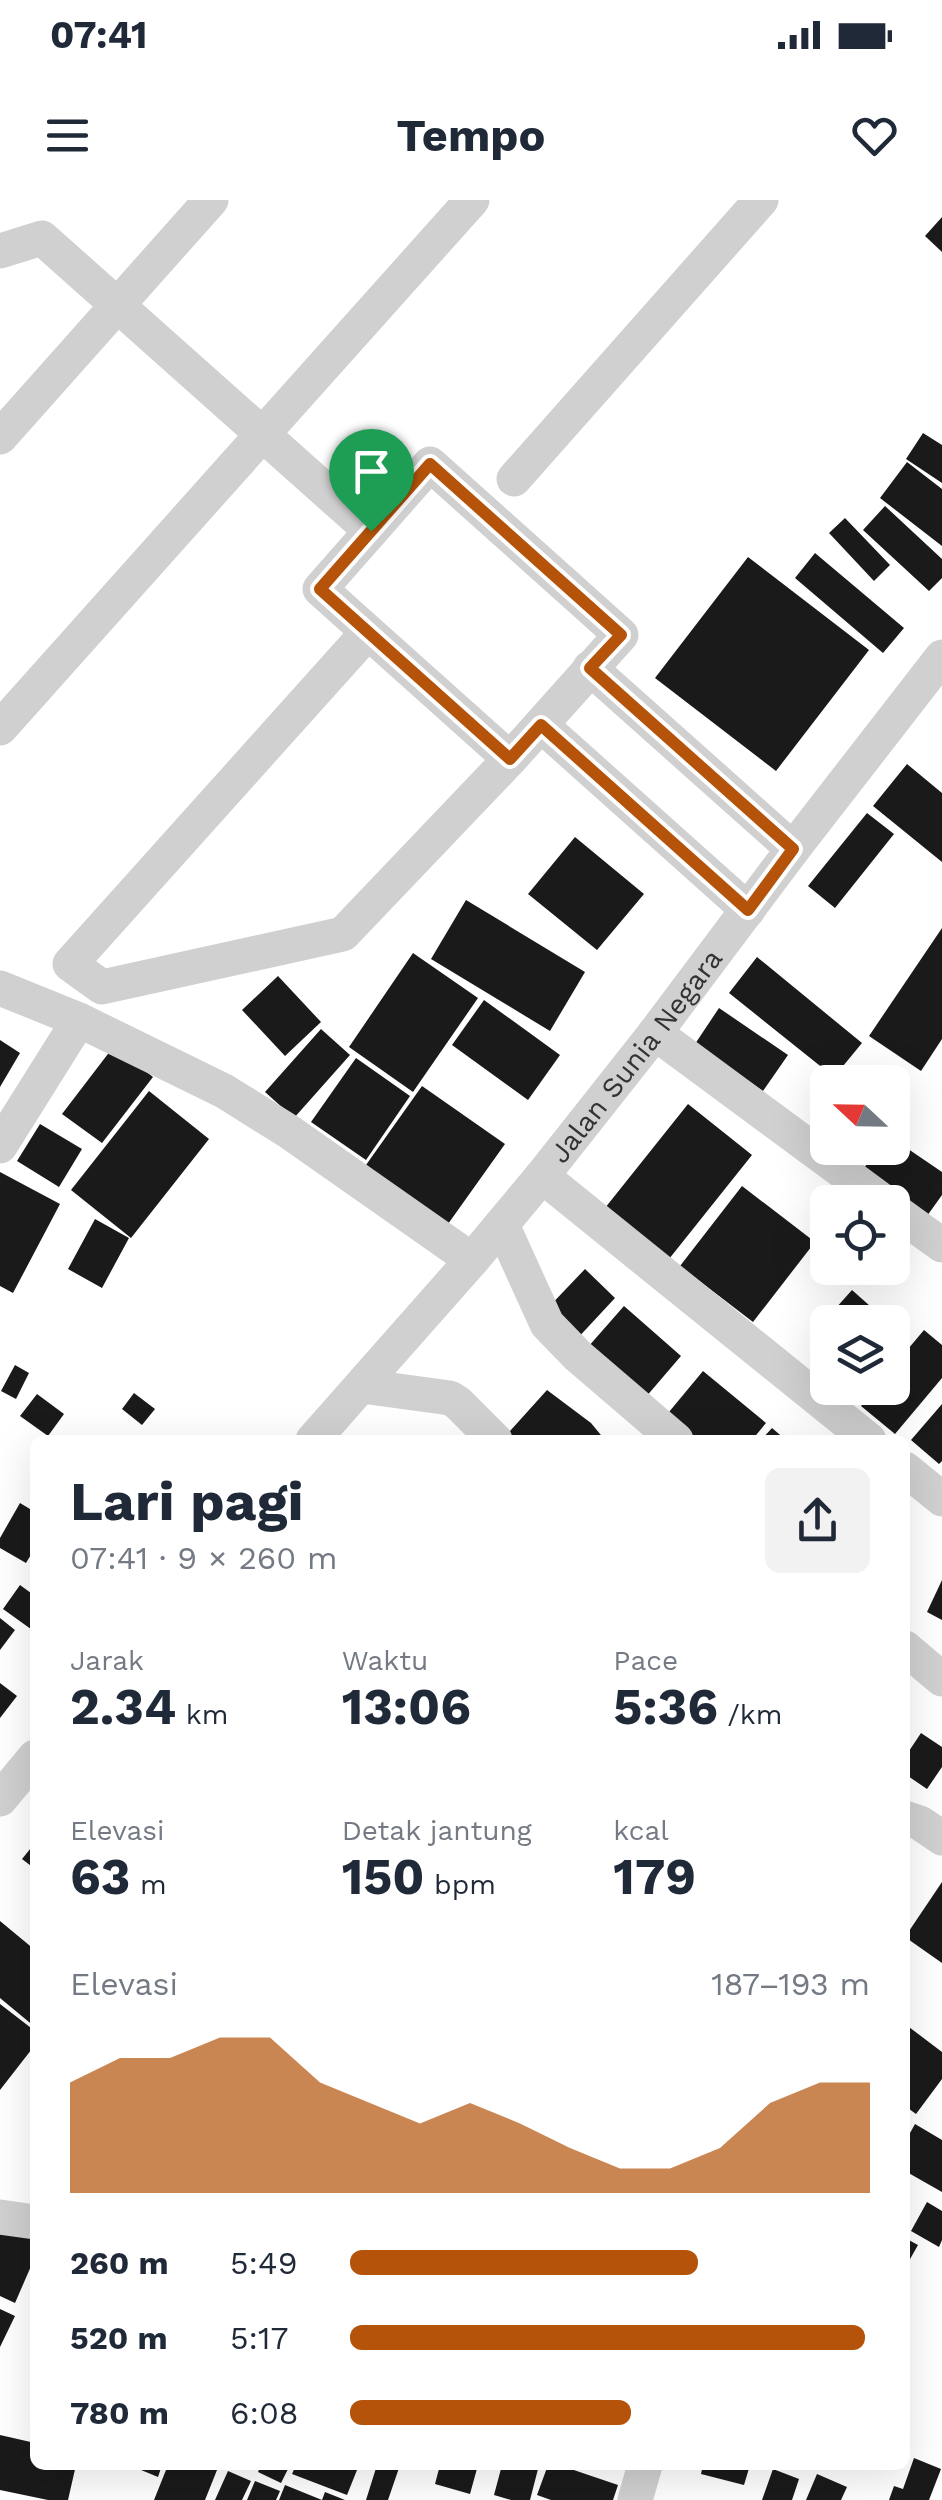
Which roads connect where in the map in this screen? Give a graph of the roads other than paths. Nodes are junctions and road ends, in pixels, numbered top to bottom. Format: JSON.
{"nodes":[{"id":1,"x":211,"y":200,"type":"edge"},
{"id":2,"x":762,"y":200,"type":"edge"},
{"id":3,"x":461,"y":204,"type":"edge"},
{"id":4,"x":0,"y":252,"type":"edge"},
{"id":5,"x":118,"y":305,"type":"junction"},
{"id":6,"x":262,"y":434,"type":"junction"},
{"id":7,"x":0,"y":436,"type":"edge"},
{"id":8,"x":514,"y":479,"type":"dead end"},
{"id":9,"x":371,"y":531,"type":"junction"},
{"id":10,"x":368,"y":632,"type":"junction"},
{"id":11,"x":942,"y":657,"type":"edge"},
{"id":12,"x":590,"y":668,"type":"junction"},
{"id":13,"x":541,"y":725,"type":"junction"},
{"id":14,"x":0,"y":728,"type":"edge"},
{"id":15,"x":510,"y":759,"type":"junction"},
{"id":16,"x":793,"y":849,"type":"junction"},
{"id":17,"x":748,"y":910,"type":"junction"},
{"id":18,"x":0,"y":988,"type":"edge"},
{"id":19,"x":79,"y":1020,"type":"junction"},
{"id":20,"x":655,"y":1033,"type":"junction"},
{"id":21,"x":0,"y":1146,"type":"edge"},
{"id":22,"x":542,"y":1176,"type":"junction"},
{"id":23,"x":861,"y":1185,"type":"edge"},
{"id":24,"x":910,"y":1221,"type":"edge"},
{"id":25,"x":502,"y":1225,"type":"junction"},
{"id":26,"x":942,"y":1245,"type":"edge"},
{"id":27,"x":472,"y":1260,"type":"junction"},
{"id":28,"x":362,"y":1386,"type":"junction"},
{"id":29,"x":317,"y":1435,"type":"edge"},
{"id":30,"x":490,"y":1435,"type":"edge"},
{"id":31,"x":670,"y":1435,"type":"edge"},
{"id":32,"x":863,"y":1435,"type":"edge"},
{"id":33,"x":910,"y":1473,"type":"edge"},
{"id":34,"x":942,"y":1499,"type":"edge"},
{"id":35,"x":910,"y":1652,"type":"edge"},
{"id":36,"x":942,"y":1679,"type":"edge"},
{"id":37,"x":30,"y":1763,"type":"edge"},
{"id":38,"x":0,"y":1799,"type":"edge"},
{"id":39,"x":910,"y":1820,"type":"edge"},
{"id":40,"x":942,"y":1838,"type":"edge"},
{"id":41,"x":0,"y":2218,"type":"edge"},
{"id":42,"x":30,"y":2221,"type":"edge"},
{"id":43,"x":644,"y":2470,"type":"edge"},
{"id":44,"x":635,"y":2500,"type":"edge"}],
"edges":[{"from":1,"to":5,"type":"street"},
{"from":2,"to":8,"type":"street"},
{"from":3,"to":6,"type":"street"},
{"from":4,"to":5,"type":"street"},
{"from":5,"to":6,"type":"street"},
{"from":5,"to":7,"type":"street"},
{"from":6,"to":9,"type":"street"},
{"from":6,"to":14,"type":"street"},
{"from":9,"to":10,"type":"street"},
{"from":9,"to":12,"type":"street"},
{"from":10,"to":15,"type":"street"},
{"from":10,"to":15,"type":"street"},
{"from":11,"to":16,"type":"street","name":"Jalan Sunia Negara"},
{"from":12,"to":13,"type":"street"},
{"from":12,"to":16,"type":"street"},
{"from":13,"to":15,"type":"street"},
{"from":13,"to":17,"type":"street"},
{"from":16,"to":17,"type":"street","name":"Jalan Sunia Negara"},
{"from":17,"to":20,"type":"street","name":"Jalan Sunia Negara"},
{"from":18,"to":19,"type":"street"},
{"from":19,"to":21,"type":"street"},
{"from":19,"to":27,"type":"street"},
{"from":20,"to":22,"type":"street","name":"Jalan Sunia Negara"},
{"from":20,"to":23,"type":"street"},
{"from":22,"to":25,"type":"street","name":"Jalan Sunia Negara"},
{"from":22,"to":32,"type":"street"},
{"from":24,"to":26,"type":"street"},
{"from":25,"to":27,"type":"street","name":"Jalan Sunia Negara"},
{"from":25,"to":31,"type":"street"},
{"from":27,"to":28,"type":"street","name":"Jalan Sunia Negara"},
{"from":28,"to":29,"type":"street","name":"Jalan Sunia Negara"},
{"from":28,"to":30,"type":"street"},
{"from":33,"to":34,"type":"street"},
{"from":35,"to":36,"type":"street"},
{"from":37,"to":38,"type":"street"},
{"from":39,"to":40,"type":"street"},
{"from":41,"to":42,"type":"street"},
{"from":43,"to":44,"type":"street"}]}
